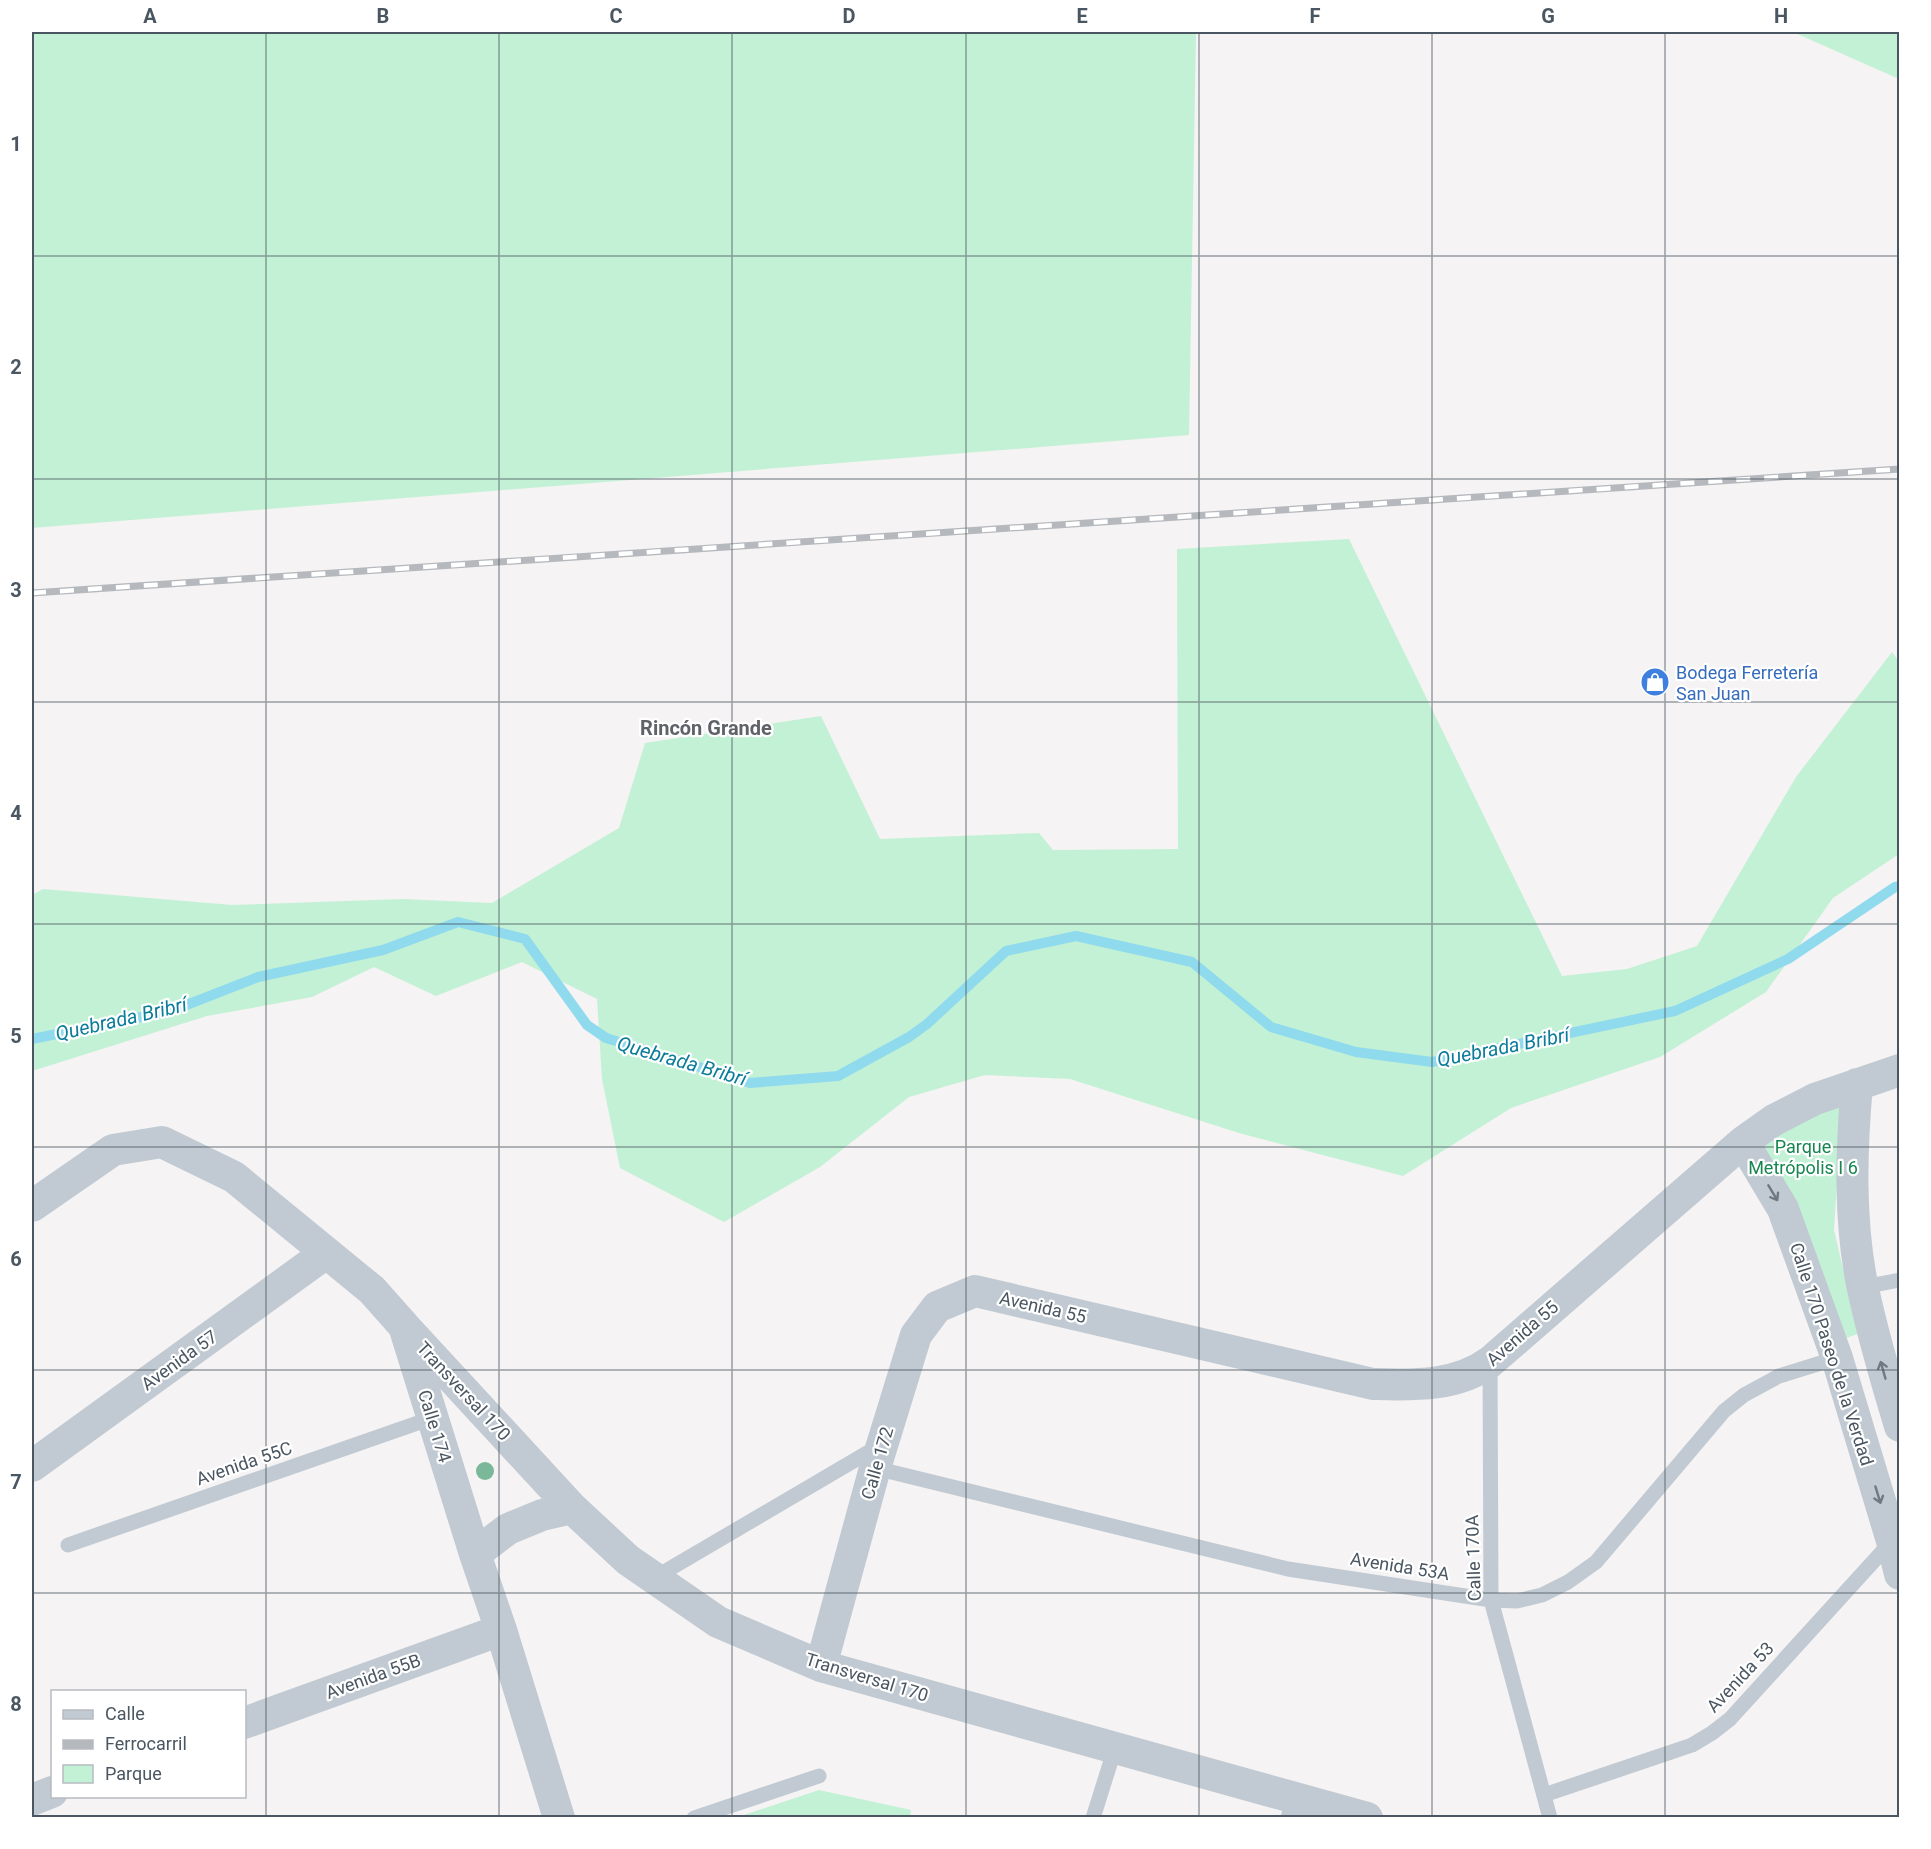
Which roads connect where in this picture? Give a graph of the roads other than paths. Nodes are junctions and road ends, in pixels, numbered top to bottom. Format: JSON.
{"nodes":[{"id":1,"x":1899,"y":1070,"type":"edge"},
{"id":2,"x":1857,"y":1084,"type":"junction"},
{"id":3,"x":1743,"y":1142,"type":"junction"},
{"id":4,"x":32,"y":1206,"type":"edge"},
{"id":5,"x":326,"y":1253,"type":"junction"},
{"id":6,"x":1899,"y":1280,"type":"edge"},
{"id":7,"x":1863,"y":1287,"type":"junction"},
{"id":8,"x":975,"y":1291,"type":"joint"},
{"id":9,"x":404,"y":1326,"type":"junction"},
{"id":10,"x":1837,"y":1358,"type":"junction"},
{"id":11,"x":1490,"y":1362,"type":"junction"},
{"id":12,"x":432,"y":1418,"type":"junction"},
{"id":13,"x":1899,"y":1426,"type":"edge"},
{"id":14,"x":879,"y":1456,"type":"junction"},
{"id":15,"x":32,"y":1466,"type":"edge"},
{"id":16,"x":572,"y":1508,"type":"junction"},
{"id":17,"x":1892,"y":1541,"type":"junction"},
{"id":18,"x":68,"y":1545,"type":"dead end"},
{"id":19,"x":475,"y":1554,"type":"junction"},
{"id":20,"x":1899,"y":1574,"type":"edge"},
{"id":21,"x":654,"y":1578,"type":"junction"},
{"id":22,"x":1491,"y":1600,"type":"junction"},
{"id":23,"x":501,"y":1630,"type":"junction"},
{"id":24,"x":821,"y":1666,"type":"junction"},
{"id":25,"x":246,"y":1722,"type":"edge"},
{"id":26,"x":1115,"y":1748,"type":"junction"},
{"id":27,"x":819,"y":1776,"type":"dead end"},
{"id":28,"x":51,"y":1792,"type":"edge"},
{"id":29,"x":1544,"y":1795,"type":"junction"},
{"id":30,"x":32,"y":1800,"type":"edge"},
{"id":31,"x":1291,"y":1807,"type":"edge"},
{"id":32,"x":559,"y":1818,"type":"edge"},
{"id":33,"x":693,"y":1818,"type":"edge"},
{"id":34,"x":1094,"y":1818,"type":"edge"},
{"id":35,"x":1367,"y":1818,"type":"edge"},
{"id":36,"x":1551,"y":1818,"type":"edge"}],
"edges":[{"from":1,"to":2,"type":"street","name":"Avenida 55"},
{"from":2,"to":3,"type":"street","name":"Avenida 55"},
{"from":2,"to":7,"type":"street"},
{"from":3,"to":10,"type":"street","name":"Calle 170 Paseo de la Verdad","one_way":true},
{"from":3,"to":11,"type":"street","name":"Avenida 55"},
{"from":4,"to":5,"type":"street","name":"Calle 174"},
{"from":5,"to":9,"type":"street","name":"Calle 174"},
{"from":5,"to":15,"type":"street","name":"Avenida 57"},
{"from":6,"to":7,"type":"lane"},
{"from":13,"to":7,"type":"street","one_way":true},
{"from":8,"to":11,"type":"street","name":"Avenida 55"},
{"from":8,"to":14,"type":"street","name":"Calle 172"},
{"from":9,"to":12,"type":"street","name":"Calle 174"},
{"from":9,"to":16,"type":"street","name":"Transversal 170"},
{"from":10,"to":17,"type":"street","name":"Calle 170 Paseo de la Verdad","one_way":true},
{"from":10,"to":22,"type":"lane","name":"Avenida 53A"},
{"from":11,"to":22,"type":"lane","name":"Calle 170A"},
{"from":12,"to":18,"type":"lane","name":"Avenida 55C"},
{"from":12,"to":19,"type":"street","name":"Calle 174"},
{"from":14,"to":21,"type":"lane"},
{"from":14,"to":22,"type":"lane","name":"Avenida 53A"},
{"from":14,"to":24,"type":"street","name":"Calle 172"},
{"from":16,"to":19,"type":"street"},
{"from":16,"to":21,"type":"street","name":"Transversal 170"},
{"from":17,"to":20,"type":"street","name":"Calle 170 Paseo de la Verdad"},
{"from":17,"to":29,"type":"lane","name":"Avenida 53"},
{"from":19,"to":23,"type":"street","name":"Calle 174"},
{"from":21,"to":24,"type":"street","name":"Transversal 170"},
{"from":22,"to":29,"type":"lane","name":"Calle 170A"},
{"from":23,"to":25,"type":"street","name":"Avenida 55B"},
{"from":23,"to":32,"type":"street","name":"Calle 174"},
{"from":24,"to":26,"type":"street","name":"Transversal 170"},
{"from":26,"to":31,"type":"street","name":"Transversal 170"},
{"from":26,"to":34,"type":"lane"},
{"from":27,"to":33,"type":"lane"},
{"from":28,"to":30,"type":"street"},
{"from":29,"to":36,"type":"lane","name":"Calle 170A"},
{"from":31,"to":35,"type":"street","name":"Transversal 170"}]}
